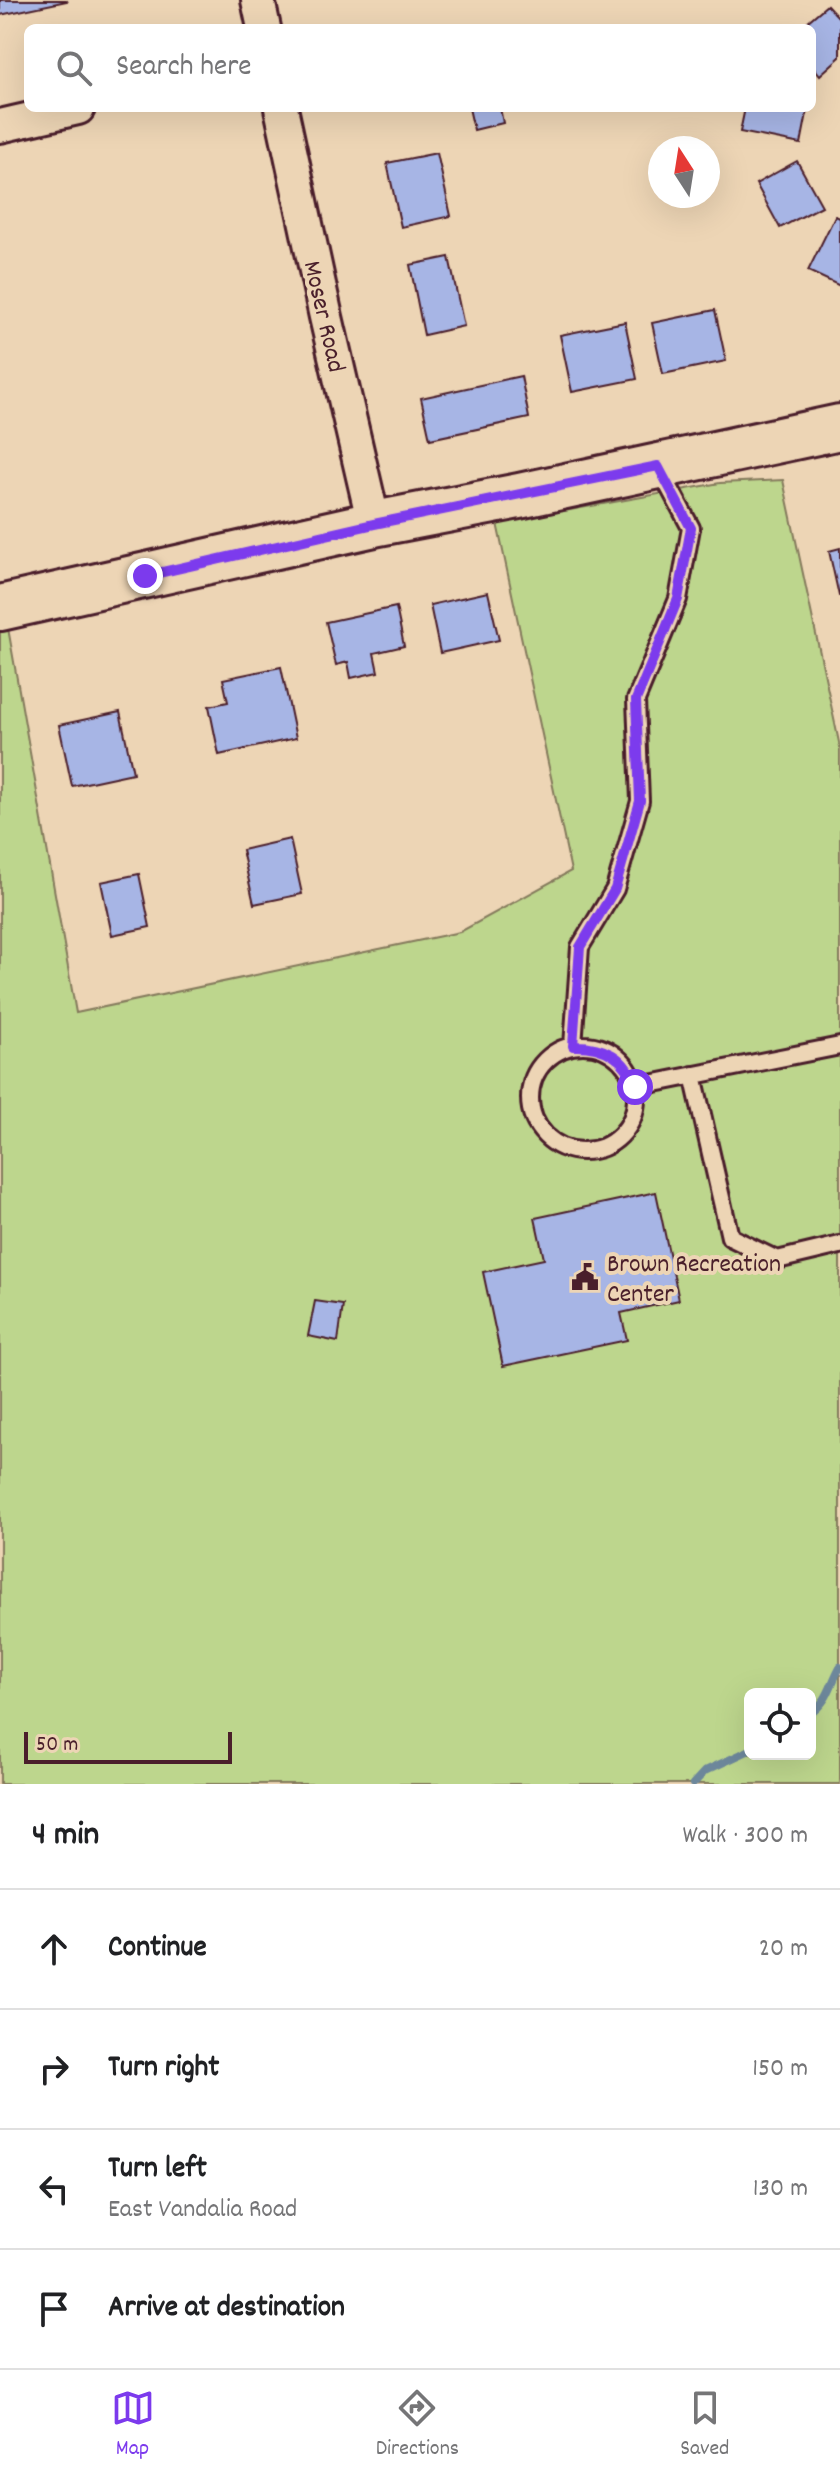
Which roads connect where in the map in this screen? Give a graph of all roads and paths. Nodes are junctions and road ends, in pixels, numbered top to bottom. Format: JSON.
{"nodes":[{"id":1,"x":258,"y":0,"type":"edge"},
{"id":2,"x":263,"y":24,"type":"edge"},
{"id":3,"x":61,"y":112,"type":"edge"},
{"id":4,"x":282,"y":112,"type":"edge"},
{"id":5,"x":0,"y":126,"type":"edge"},
{"id":6,"x":840,"y":427,"type":"edge"},
{"id":7,"x":658,"y":466,"type":"junction"},
{"id":8,"x":374,"y":524,"type":"junction"},
{"id":9,"x":0,"y":608,"type":"edge"},
{"id":10,"x":573,"y":1046,"type":"junction"},
{"id":11,"x":840,"y":1046,"type":"edge"},
{"id":12,"x":693,"y":1075,"type":"junction"},
{"id":13,"x":635,"y":1087,"type":"junction"},
{"id":14,"x":840,"y":1245,"type":"edge"}],
"edges":[{"from":1,"to":2,"type":"street"},
{"from":3,"to":5,"type":"street"},
{"from":4,"to":8,"type":"street","name":"Moser Road"},
{"from":6,"to":7,"type":"street"},
{"from":7,"to":8,"type":"street"},
{"from":7,"to":10,"type":"lane"},
{"from":8,"to":9,"type":"street"},
{"from":10,"to":13,"type":"lane"},
{"from":10,"to":13,"type":"lane"},
{"from":11,"to":12,"type":"lane"},
{"from":12,"to":13,"type":"lane"},
{"from":12,"to":14,"type":"lane"}]}
